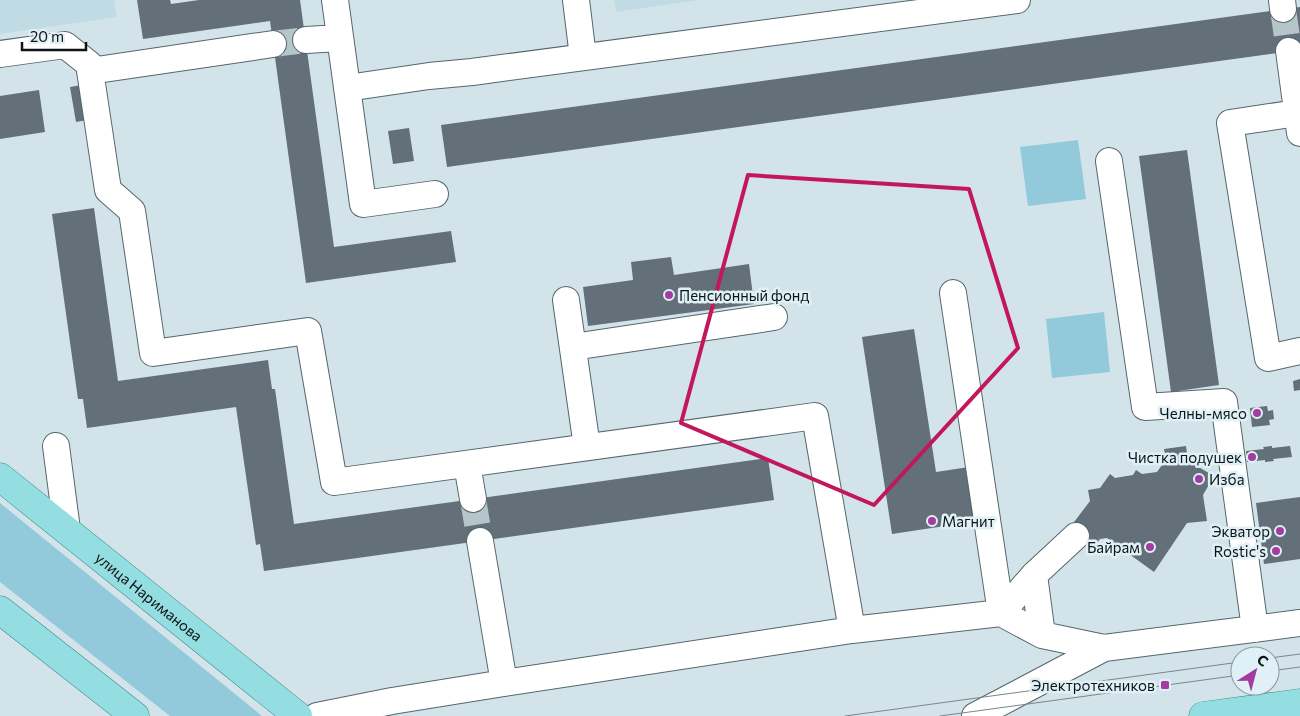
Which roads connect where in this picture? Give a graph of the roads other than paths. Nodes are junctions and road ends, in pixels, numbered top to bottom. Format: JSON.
{"nodes":[{"id":1,"x":335,"y":0,"type":"edge"},
{"id":2,"x":576,"y":0,"type":"edge"},
{"id":3,"x":1017,"y":0,"type":"edge"},
{"id":4,"x":340,"y":38,"type":"junction"},
{"id":5,"x":306,"y":40,"type":"tunnel mouth"},
{"id":6,"x":273,"y":44,"type":"tunnel mouth"},
{"id":7,"x":1289,"y":51,"type":"tunnel mouth"},
{"id":8,"x":0,"y":54,"type":"edge"},
{"id":9,"x":583,"y":57,"type":"junction"},
{"id":10,"x":90,"y":71,"type":"junction"},
{"id":11,"x":347,"y":88,"type":"junction"},
{"id":12,"x":1299,"y":123,"type":"edge"},
{"id":13,"x":1109,"y":161,"type":"dead end"},
{"id":14,"x":435,"y":194,"type":"dead end"},
{"id":15,"x":953,"y":294,"type":"dead end"},
{"id":16,"x":566,"y":300,"type":"dead end"},
{"id":17,"x":774,"y":317,"type":"dead end"},
{"id":18,"x":573,"y":347,"type":"junction"},
{"id":19,"x":1300,"y":351,"type":"edge"},
{"id":20,"x":56,"y":446,"type":"dead end"},
{"id":21,"x":587,"y":448,"type":"junction"},
{"id":22,"x":467,"y":464,"type":"junction"},
{"id":23,"x":0,"y":477,"type":"edge"},
{"id":24,"x":473,"y":499,"type":"tunnel mouth"},
{"id":25,"x":67,"y":530,"type":"junction"},
{"id":26,"x":1076,"y":536,"type":"dead end"},
{"id":27,"x":480,"y":541,"type":"tunnel mouth"},
{"id":28,"x":1034,"y":575,"type":"junction"},
{"id":29,"x":0,"y":610,"type":"edge"},
{"id":30,"x":1001,"y":613,"type":"junction"},
{"id":31,"x":1300,"y":623,"type":"edge"},
{"id":32,"x":1256,"y":629,"type":"junction"},
{"id":33,"x":852,"y":630,"type":"junction"},
{"id":34,"x":1042,"y":635,"type":"junction"},
{"id":35,"x":1104,"y":648,"type":"junction"},
{"id":36,"x":504,"y":683,"type":"junction"},
{"id":37,"x":1300,"y":703,"type":"edge"},
{"id":38,"x":135,"y":716,"type":"edge"},
{"id":39,"x":298,"y":716,"type":"edge"},
{"id":40,"x":317,"y":716,"type":"edge"},
{"id":41,"x":975,"y":716,"type":"edge"},
{"id":42,"x":1203,"y":716,"type":"edge"}],
"edges":[{"from":1,"to":4,"type":"street"},
{"from":2,"to":9,"type":"street"},
{"from":3,"to":9,"type":"street"},
{"from":4,"to":5,"type":"street"},
{"from":4,"to":11,"type":"street"},
{"from":6,"to":10,"type":"street"},
{"from":7,"to":12,"type":"street"},
{"from":8,"to":10,"type":"street"},
{"from":9,"to":11,"type":"street"},
{"from":10,"to":22,"type":"street"},
{"from":11,"to":14,"type":"street"},
{"from":12,"to":19,"type":"street"},
{"from":13,"to":32,"type":"street"},
{"from":15,"to":30,"type":"street"},
{"from":16,"to":18,"type":"street"},
{"from":17,"to":18,"type":"street"},
{"from":18,"to":21,"type":"street"},
{"from":20,"to":25,"type":"street"},
{"from":21,"to":22,"type":"street"},
{"from":21,"to":33,"type":"street"},
{"from":22,"to":24,"type":"street"},
{"from":23,"to":25,"type":"main road","name":"улица Нариманова"},
{"from":25,"to":39,"type":"main road","name":"улица Нариманова"},
{"from":26,"to":28,"type":"street"},
{"from":27,"to":36,"type":"street"},
{"from":28,"to":30,"type":"street"},
{"from":28,"to":34,"type":"street"},
{"from":29,"to":38,"type":"main road"},
{"from":30,"to":33,"type":"street"},
{"from":30,"to":34,"type":"street"},
{"from":31,"to":32,"type":"street"},
{"from":32,"to":35,"type":"street"},
{"from":33,"to":36,"type":"street"},
{"from":34,"to":35,"type":"street"},
{"from":35,"to":41,"type":"street"},
{"from":36,"to":40,"type":"street"},
{"from":37,"to":42,"type":"main road"}]}
